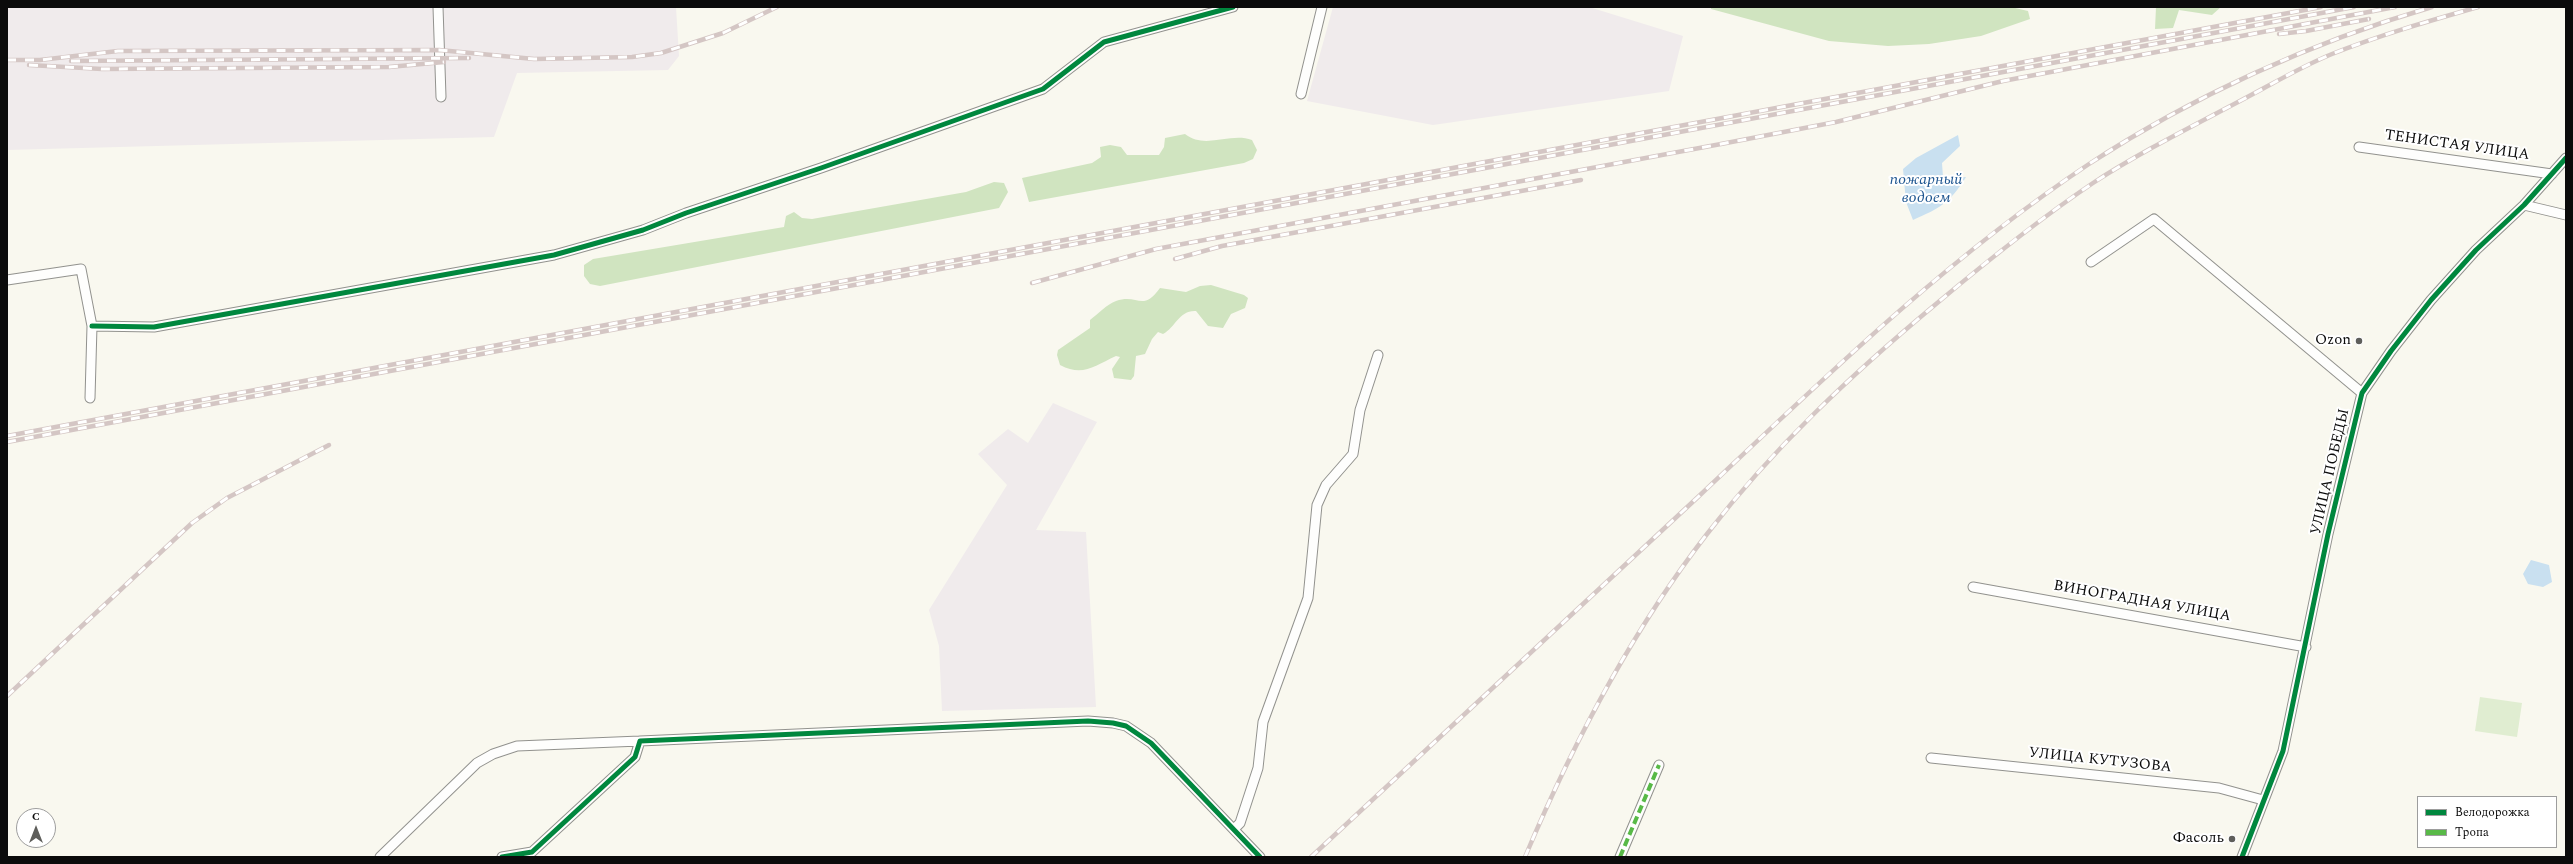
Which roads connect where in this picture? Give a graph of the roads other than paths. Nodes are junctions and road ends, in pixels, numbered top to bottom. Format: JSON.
{"nodes":[{"id":1,"x":438,"y":7,"type":"edge"},
{"id":2,"x":1233,"y":7,"type":"edge"},
{"id":3,"x":1322,"y":7,"type":"edge"},
{"id":4,"x":1301,"y":94,"type":"dead end"},
{"id":5,"x":440,"y":97,"type":"dead end"},
{"id":6,"x":2359,"y":147,"type":"dead end"},
{"id":7,"x":2566,"y":158,"type":"edge"},
{"id":8,"x":2552,"y":174,"type":"junction"},
{"id":9,"x":2524,"y":205,"type":"junction"},
{"id":10,"x":2566,"y":215,"type":"edge"},
{"id":11,"x":2091,"y":262,"type":"dead end"},
{"id":12,"x":7,"y":280,"type":"edge"},
{"id":13,"x":92,"y":326,"type":"junction"},
{"id":14,"x":1378,"y":355,"type":"dead end"},
{"id":15,"x":2362,"y":393,"type":"junction"},
{"id":16,"x":90,"y":398,"type":"dead end"},
{"id":17,"x":1973,"y":586,"type":"dead end"},
{"id":18,"x":2306,"y":647,"type":"junction"},
{"id":19,"x":640,"y":741,"type":"junction"},
{"id":20,"x":1932,"y":758,"type":"dead end"},
{"id":21,"x":1659,"y":766,"type":"dead end"},
{"id":22,"x":2263,"y":800,"type":"junction"},
{"id":23,"x":1234,"y":829,"type":"junction"},
{"id":24,"x":380,"y":857,"type":"edge"},
{"id":25,"x":502,"y":857,"type":"edge"},
{"id":26,"x":1260,"y":857,"type":"edge"},
{"id":27,"x":1620,"y":857,"type":"edge"},
{"id":28,"x":2242,"y":857,"type":"edge"}],
"edges":[{"from":1,"to":5,"type":"street"},
{"from":2,"to":13,"type":"street"},
{"from":3,"to":4,"type":"street"},
{"from":6,"to":8,"type":"street","name":"ТЕНИСТАЯ УЛИЦА"},
{"from":7,"to":8,"type":"street","name":"УЛИЦА ПОБЕДЫ"},
{"from":8,"to":9,"type":"street","name":"УЛИЦА ПОБЕДЫ"},
{"from":9,"to":10,"type":"street"},
{"from":9,"to":15,"type":"street","name":"УЛИЦА ПОБЕДЫ"},
{"from":11,"to":15,"type":"street"},
{"from":12,"to":13,"type":"street"},
{"from":13,"to":16,"type":"street"},
{"from":14,"to":23,"type":"street"},
{"from":15,"to":18,"type":"street","name":"УЛИЦА ПОБЕДЫ"},
{"from":17,"to":18,"type":"street","name":"ВИНОГРАДНАЯ УЛИЦА"},
{"from":18,"to":22,"type":"street","name":"УЛИЦА ПОБЕДЫ"},
{"from":19,"to":23,"type":"street"},
{"from":19,"to":24,"type":"street"},
{"from":19,"to":25,"type":"street"},
{"from":20,"to":22,"type":"street","name":"УЛИЦА КУТУЗОВА"},
{"from":21,"to":27,"type":"street"},
{"from":22,"to":28,"type":"street","name":"УЛИЦА ПОБЕДЫ"},
{"from":23,"to":26,"type":"street"}]}
